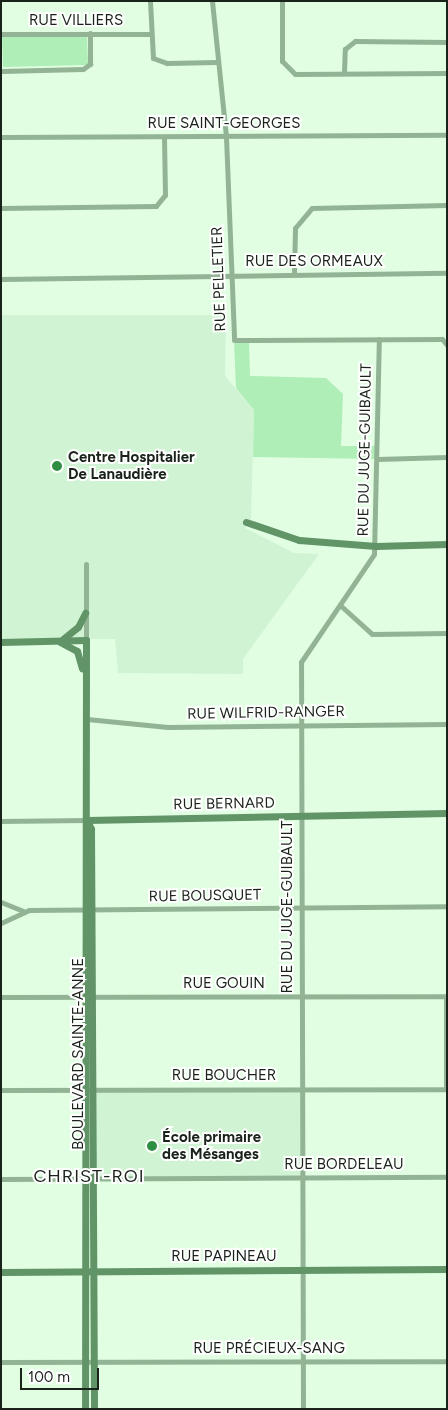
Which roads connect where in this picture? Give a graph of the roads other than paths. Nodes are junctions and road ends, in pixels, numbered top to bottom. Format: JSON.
{"nodes":[{"id":1,"x":150,"y":1,"type":"edge"},
{"id":2,"x":212,"y":1,"type":"edge"},
{"id":3,"x":282,"y":1,"type":"edge"},
{"id":4,"x":90,"y":33,"type":"junction"},
{"id":5,"x":1,"y":34,"type":"edge"},
{"id":6,"x":150,"y":34,"type":"junction"},
{"id":7,"x":447,"y":42,"type":"edge"},
{"id":8,"x":217,"y":62,"type":"junction"},
{"id":9,"x":1,"y":71,"type":"edge"},
{"id":10,"x":344,"y":72,"type":"junction"},
{"id":11,"x":447,"y":73,"type":"edge"},
{"id":12,"x":447,"y":135,"type":"edge"},
{"id":13,"x":1,"y":137,"type":"edge"},
{"id":14,"x":164,"y":137,"type":"junction"},
{"id":15,"x":226,"y":137,"type":"junction"},
{"id":16,"x":447,"y":204,"type":"edge"},
{"id":17,"x":1,"y":208,"type":"edge"},
{"id":18,"x":294,"y":273,"type":"junction"},
{"id":19,"x":447,"y":273,"type":"edge"},
{"id":20,"x":230,"y":275,"type":"junction"},
{"id":21,"x":1,"y":278,"type":"edge"},
{"id":22,"x":380,"y":339,"type":"junction"},
{"id":23,"x":447,"y":345,"type":"edge"},
{"id":24,"x":447,"y":457,"type":"edge"},
{"id":25,"x":377,"y":459,"type":"junction"},
{"id":26,"x":246,"y":522,"type":"dead end"},
{"id":27,"x":447,"y":544,"type":"edge"},
{"id":28,"x":376,"y":546,"type":"junction"},
{"id":29,"x":86,"y":564,"type":"dead end"},
{"id":30,"x":340,"y":604,"type":"junction"},
{"id":31,"x":85,"y":613,"type":"junction"},
{"id":32,"x":447,"y":633,"type":"edge"},
{"id":33,"x":86,"y":640,"type":"junction"},
{"id":34,"x":50,"y":641,"type":"junction"},
{"id":35,"x":58,"y":641,"type":"junction"},
{"id":36,"x":1,"y":642,"type":"edge"},
{"id":37,"x":86,"y":681,"type":"junction"},
{"id":38,"x":87,"y":719,"type":"junction"},
{"id":39,"x":447,"y":724,"type":"edge"},
{"id":40,"x":300,"y":725,"type":"junction"},
{"id":41,"x":447,"y":814,"type":"edge"},
{"id":42,"x":301,"y":816,"type":"junction"},
{"id":43,"x":87,"y":820,"type":"junction"},
{"id":44,"x":1,"y":821,"type":"edge"},
{"id":45,"x":1,"y":902,"type":"edge"},
{"id":46,"x":447,"y":906,"type":"edge"},
{"id":47,"x":302,"y":907,"type":"junction"},
{"id":48,"x":84,"y":910,"type":"junction"},
{"id":49,"x":92,"y":910,"type":"junction"},
{"id":50,"x":23,"y":911,"type":"junction"},
{"id":51,"x":1,"y":923,"type":"edge"},
{"id":52,"x":301,"y":995,"type":"junction"},
{"id":53,"x":446,"y":996,"type":"edge"},
{"id":54,"x":1,"y":997,"type":"edge"},
{"id":55,"x":92,"y":997,"type":"junction"},
{"id":56,"x":83,"y":998,"type":"junction"},
{"id":57,"x":302,"y":1088,"type":"junction"},
{"id":58,"x":446,"y":1089,"type":"edge"},
{"id":59,"x":1,"y":1090,"type":"edge"},
{"id":60,"x":84,"y":1090,"type":"junction"},
{"id":61,"x":92,"y":1090,"type":"junction"},
{"id":62,"x":302,"y":1177,"type":"junction"},
{"id":63,"x":447,"y":1177,"type":"edge"},
{"id":64,"x":85,"y":1179,"type":"junction"},
{"id":65,"x":93,"y":1179,"type":"junction"},
{"id":66,"x":1,"y":1180,"type":"edge"},
{"id":67,"x":447,"y":1269,"type":"edge"},
{"id":68,"x":303,"y":1270,"type":"junction"},
{"id":69,"x":85,"y":1271,"type":"junction"},
{"id":70,"x":94,"y":1271,"type":"junction"},
{"id":71,"x":1,"y":1272,"type":"edge"},
{"id":72,"x":303,"y":1361,"type":"junction"},
{"id":73,"x":447,"y":1361,"type":"edge"},
{"id":74,"x":1,"y":1362,"type":"edge"},
{"id":75,"x":89,"y":1363,"type":"junction"},
{"id":76,"x":85,"y":1409,"type":"edge"},
{"id":77,"x":94,"y":1409,"type":"edge"},
{"id":78,"x":303,"y":1409,"type":"edge"}],
"edges":[{"from":1,"to":6,"type":"street"},
{"from":2,"to":8,"type":"street","name":"RUE PELLETIER"},
{"from":3,"to":10,"type":"street"},
{"from":4,"to":5,"type":"street","name":"RUE VILLIERS"},
{"from":4,"to":6,"type":"street","name":"RUE VILLIERS"},
{"from":4,"to":9,"type":"street"},
{"from":6,"to":8,"type":"street"},
{"from":7,"to":10,"type":"street"},
{"from":8,"to":15,"type":"street","name":"RUE PELLETIER"},
{"from":10,"to":11,"type":"street"},
{"from":12,"to":15,"type":"street","name":"RUE SAINT-GEORGES"},
{"from":13,"to":14,"type":"street","name":"RUE SAINT-GEORGES"},
{"from":14,"to":15,"type":"street","name":"RUE SAINT-GEORGES"},
{"from":14,"to":17,"type":"street"},
{"from":15,"to":20,"type":"street","name":"RUE PELLETIER"},
{"from":16,"to":18,"type":"street"},
{"from":18,"to":19,"type":"street","name":"RUE DES ORMEAUX"},
{"from":18,"to":20,"type":"street","name":"RUE DES ORMEAUX"},
{"from":20,"to":21,"type":"street","name":"RUE DES ORMEAUX"},
{"from":20,"to":22,"type":"street","name":"RUE PELLETIER"},
{"from":22,"to":23,"type":"street","name":"RUE PELLETIER"},
{"from":22,"to":25,"type":"street","name":"RUE DU JUGE-GUIBAULT"},
{"from":24,"to":25,"type":"street"},
{"from":25,"to":28,"type":"street","name":"RUE DU JUGE-GUIBAULT"},
{"from":26,"to":28,"type":"street"},
{"from":27,"to":28,"type":"street"},
{"from":28,"to":30,"type":"street","name":"RUE DU JUGE-GUIBAULT"},
{"from":29,"to":31,"type":"street","name":"BOULEVARD SAINTE-ANNE"},
{"from":30,"to":32,"type":"street"},
{"from":30,"to":40,"type":"street","name":"RUE DU JUGE-GUIBAULT"},
{"from":31,"to":33,"type":"street","name":"BOULEVARD SAINTE-ANNE"},
{"from":31,"to":35,"type":"street"},
{"from":33,"to":35,"type":"street"},
{"from":33,"to":37,"type":"street","name":"BOULEVARD SAINTE-ANNE"},
{"from":34,"to":35,"type":"street"},
{"from":34,"to":36,"type":"street"},
{"from":34,"to":37,"type":"street"},
{"from":37,"to":38,"type":"street","name":"BOULEVARD SAINTE-ANNE"},
{"from":38,"to":40,"type":"street","name":"RUE WILFRID-RANGER"},
{"from":38,"to":43,"type":"street","name":"BOULEVARD SAINTE-ANNE"},
{"from":39,"to":40,"type":"street","name":"RUE WILFRID-RANGER"},
{"from":40,"to":42,"type":"street","name":"RUE DU JUGE-GUIBAULT"},
{"from":41,"to":42,"type":"street","name":"RUE BERNARD"},
{"from":42,"to":43,"type":"street","name":"RUE BERNARD"},
{"from":42,"to":47,"type":"street","name":"RUE DU JUGE-GUIBAULT"},
{"from":43,"to":44,"type":"street","name":"RUE BERNARD"},
{"from":43,"to":48,"type":"street","name":"BOULEVARD SAINTE-ANNE"},
{"from":43,"to":49,"type":"street","name":"BOULEVARD SAINTE-ANNE"},
{"from":45,"to":50,"type":"street","name":"RUE BOUSQUET"},
{"from":46,"to":47,"type":"street","name":"RUE BOUSQUET"},
{"from":47,"to":49,"type":"street","name":"RUE BOUSQUET"},
{"from":47,"to":52,"type":"street","name":"RUE DU JUGE-GUIBAULT"},
{"from":48,"to":49,"type":"street","name":"RUE BOUSQUET"},
{"from":48,"to":50,"type":"street","name":"RUE BOUSQUET"},
{"from":48,"to":56,"type":"street","name":"BOULEVARD SAINTE-ANNE"},
{"from":49,"to":55,"type":"street","name":"BOULEVARD SAINTE-ANNE"},
{"from":50,"to":51,"type":"street","name":"RUE BOUSQUET"},
{"from":52,"to":53,"type":"street","name":"RUE GOUIN"},
{"from":52,"to":55,"type":"street","name":"RUE GOUIN"},
{"from":52,"to":57,"type":"street","name":"RUE DU JUGE-GUIBAULT"},
{"from":53,"to":58,"type":"street"},
{"from":54,"to":56,"type":"street","name":"RUE GOUIN"},
{"from":55,"to":56,"type":"street","name":"RUE GOUIN"},
{"from":55,"to":61,"type":"street","name":"BOULEVARD SAINTE-ANNE"},
{"from":56,"to":60,"type":"street","name":"BOULEVARD SAINTE-ANNE"},
{"from":57,"to":58,"type":"street","name":"RUE BOUCHER"},
{"from":57,"to":61,"type":"street","name":"RUE BOUCHER"},
{"from":57,"to":62,"type":"street","name":"RUE DU JUGE-GUIBAULT"},
{"from":59,"to":60,"type":"street","name":"RUE BOUCHER"},
{"from":60,"to":61,"type":"street","name":"RUE BOUCHER"},
{"from":60,"to":64,"type":"street","name":"BOULEVARD SAINTE-ANNE"},
{"from":61,"to":65,"type":"street","name":"BOULEVARD SAINTE-ANNE"},
{"from":62,"to":63,"type":"street","name":"RUE BORDELEAU"},
{"from":62,"to":65,"type":"street","name":"RUE BORDELEAU"},
{"from":62,"to":68,"type":"street","name":"RUE DU JUGE-GUIBAULT"},
{"from":64,"to":65,"type":"street","name":"RUE BORDELEAU"},
{"from":64,"to":66,"type":"street","name":"RUE BORDELEAU"},
{"from":64,"to":69,"type":"street","name":"BOULEVARD SAINTE-ANNE"},
{"from":65,"to":70,"type":"street","name":"BOULEVARD SAINTE-ANNE"},
{"from":67,"to":68,"type":"street","name":"RUE PAPINEAU"},
{"from":68,"to":70,"type":"street","name":"RUE PAPINEAU"},
{"from":68,"to":72,"type":"street","name":"RUE DU JUGE-GUIBAULT"},
{"from":69,"to":70,"type":"street","name":"RUE PAPINEAU"},
{"from":69,"to":71,"type":"street","name":"RUE PAPINEAU"},
{"from":69,"to":75,"type":"street","name":"BOULEVARD SAINTE-ANNE"},
{"from":70,"to":75,"type":"street","name":"BOULEVARD SAINTE-ANNE"},
{"from":72,"to":73,"type":"street","name":"RUE PRÉCIEUX-SANG"},
{"from":72,"to":75,"type":"street","name":"RUE PRÉCIEUX-SANG"},
{"from":72,"to":78,"type":"street","name":"RUE DU JUGE-GUIBAULT"},
{"from":74,"to":75,"type":"street","name":"RUE PRÉCIEUX-SANG"},
{"from":75,"to":76,"type":"street","name":"BOULEVARD SAINTE-ANNE"},
{"from":75,"to":77,"type":"street","name":"BOULEVARD SAINTE-ANNE"}]}
